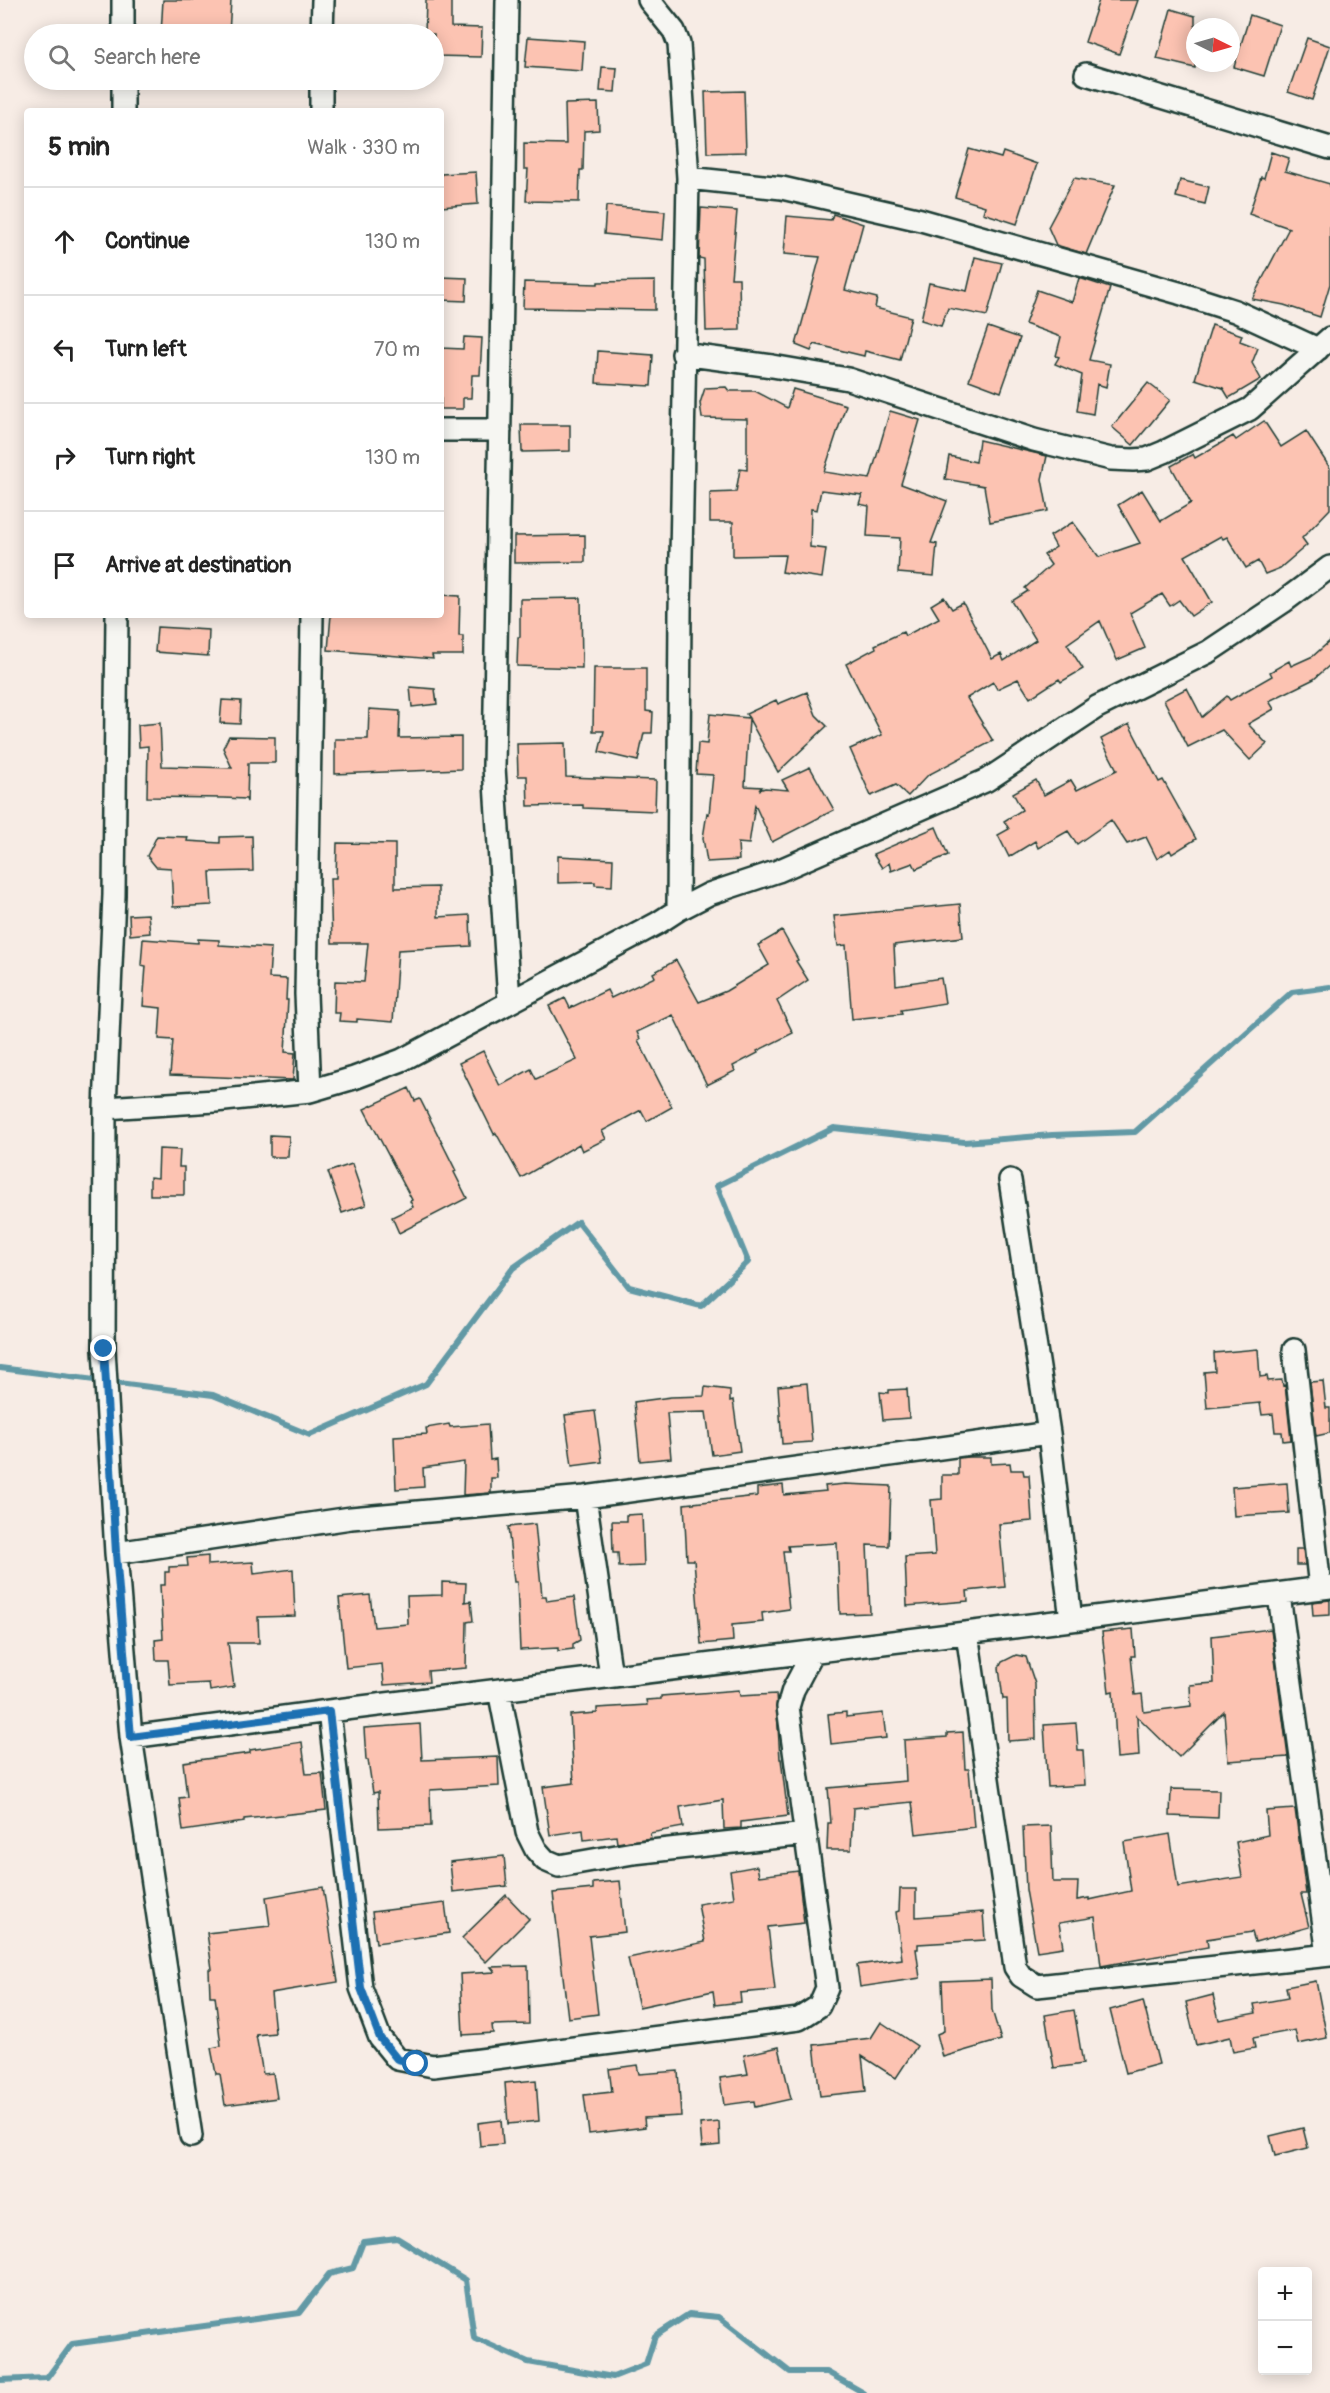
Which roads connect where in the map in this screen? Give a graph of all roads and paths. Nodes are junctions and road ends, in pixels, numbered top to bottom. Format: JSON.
{"nodes":[{"id":1,"x":123,"y":0,"type":"edge"},
{"id":2,"x":323,"y":0,"type":"edge"},
{"id":3,"x":507,"y":0,"type":"edge"},
{"id":4,"x":649,"y":0,"type":"edge"},
{"id":5,"x":123,"y":24,"type":"edge"},
{"id":6,"x":322,"y":24,"type":"edge"},
{"id":7,"x":1086,"y":74,"type":"dead end"},
{"id":8,"x":123,"y":90,"type":"edge"},
{"id":9,"x":321,"y":90,"type":"edge"},
{"id":10,"x":123,"y":108,"type":"edge"},
{"id":11,"x":321,"y":108,"type":"edge"},
{"id":12,"x":1330,"y":148,"type":"edge"},
{"id":13,"x":688,"y":178,"type":"junction"},
{"id":14,"x":1324,"y":344,"type":"edge"},
{"id":15,"x":683,"y":354,"type":"junction"},
{"id":16,"x":444,"y":430,"type":"edge"},
{"id":17,"x":500,"y":430,"type":"junction"},
{"id":18,"x":1330,"y":567,"type":"edge"},
{"id":19,"x":117,"y":618,"type":"edge"},
{"id":20,"x":312,"y":618,"type":"edge"},
{"id":21,"x":678,"y":910,"type":"junction"},
{"id":22,"x":509,"y":1002,"type":"junction"},
{"id":23,"x":310,"y":1091,"type":"junction"},
{"id":24,"x":105,"y":1108,"type":"junction"},
{"id":25,"x":1010,"y":1180,"type":"dead end"},
{"id":26,"x":1294,"y":1350,"type":"dead end"},
{"id":27,"x":1049,"y":1433,"type":"junction"},
{"id":28,"x":585,"y":1497,"type":"junction"},
{"id":29,"x":116,"y":1553,"type":"junction"},
{"id":30,"x":1325,"y":1588,"type":"edge"},
{"id":31,"x":1279,"y":1595,"type":"junction"},
{"id":32,"x":1071,"y":1620,"type":"junction"},
{"id":33,"x":967,"y":1633,"type":"junction"},
{"id":34,"x":813,"y":1652,"type":"junction"},
{"id":35,"x":611,"y":1676,"type":"junction"},
{"id":36,"x":499,"y":1690,"type":"junction"},
{"id":37,"x":329,"y":1711,"type":"junction"},
{"id":38,"x":131,"y":1737,"type":"junction"},
{"id":39,"x":806,"y":1834,"type":"junction"},
{"id":40,"x":1329,"y":1955,"type":"edge"},
{"id":41,"x":191,"y":2136,"type":"dead end"}],
"edges":[{"from":1,"to":5,"type":"street"},
{"from":2,"to":6,"type":"street"},
{"from":3,"to":17,"type":"street"},
{"from":4,"to":13,"type":"street"},
{"from":7,"to":12,"type":"street"},
{"from":8,"to":10,"type":"street"},
{"from":9,"to":11,"type":"street"},
{"from":13,"to":14,"type":"street"},
{"from":13,"to":15,"type":"street"},
{"from":14,"to":15,"type":"street"},
{"from":15,"to":21,"type":"street"},
{"from":16,"to":17,"type":"street"},
{"from":17,"to":22,"type":"street"},
{"from":18,"to":21,"type":"street"},
{"from":19,"to":24,"type":"street"},
{"from":20,"to":23,"type":"street"},
{"from":21,"to":22,"type":"street"},
{"from":22,"to":23,"type":"street"},
{"from":23,"to":24,"type":"street"},
{"from":24,"to":29,"type":"street"},
{"from":25,"to":27,"type":"street"},
{"from":26,"to":30,"type":"street"},
{"from":27,"to":28,"type":"street"},
{"from":27,"to":32,"type":"street"},
{"from":28,"to":29,"type":"street"},
{"from":28,"to":35,"type":"street"},
{"from":29,"to":38,"type":"street"},
{"from":30,"to":31,"type":"street"},
{"from":31,"to":32,"type":"street"},
{"from":31,"to":40,"type":"street"},
{"from":32,"to":33,"type":"street"},
{"from":33,"to":34,"type":"street"},
{"from":33,"to":40,"type":"street"},
{"from":34,"to":35,"type":"street"},
{"from":34,"to":39,"type":"street"},
{"from":35,"to":36,"type":"street"},
{"from":36,"to":37,"type":"street"},
{"from":36,"to":39,"type":"street"},
{"from":37,"to":38,"type":"street"},
{"from":37,"to":39,"type":"street"},
{"from":38,"to":41,"type":"street"}]}
